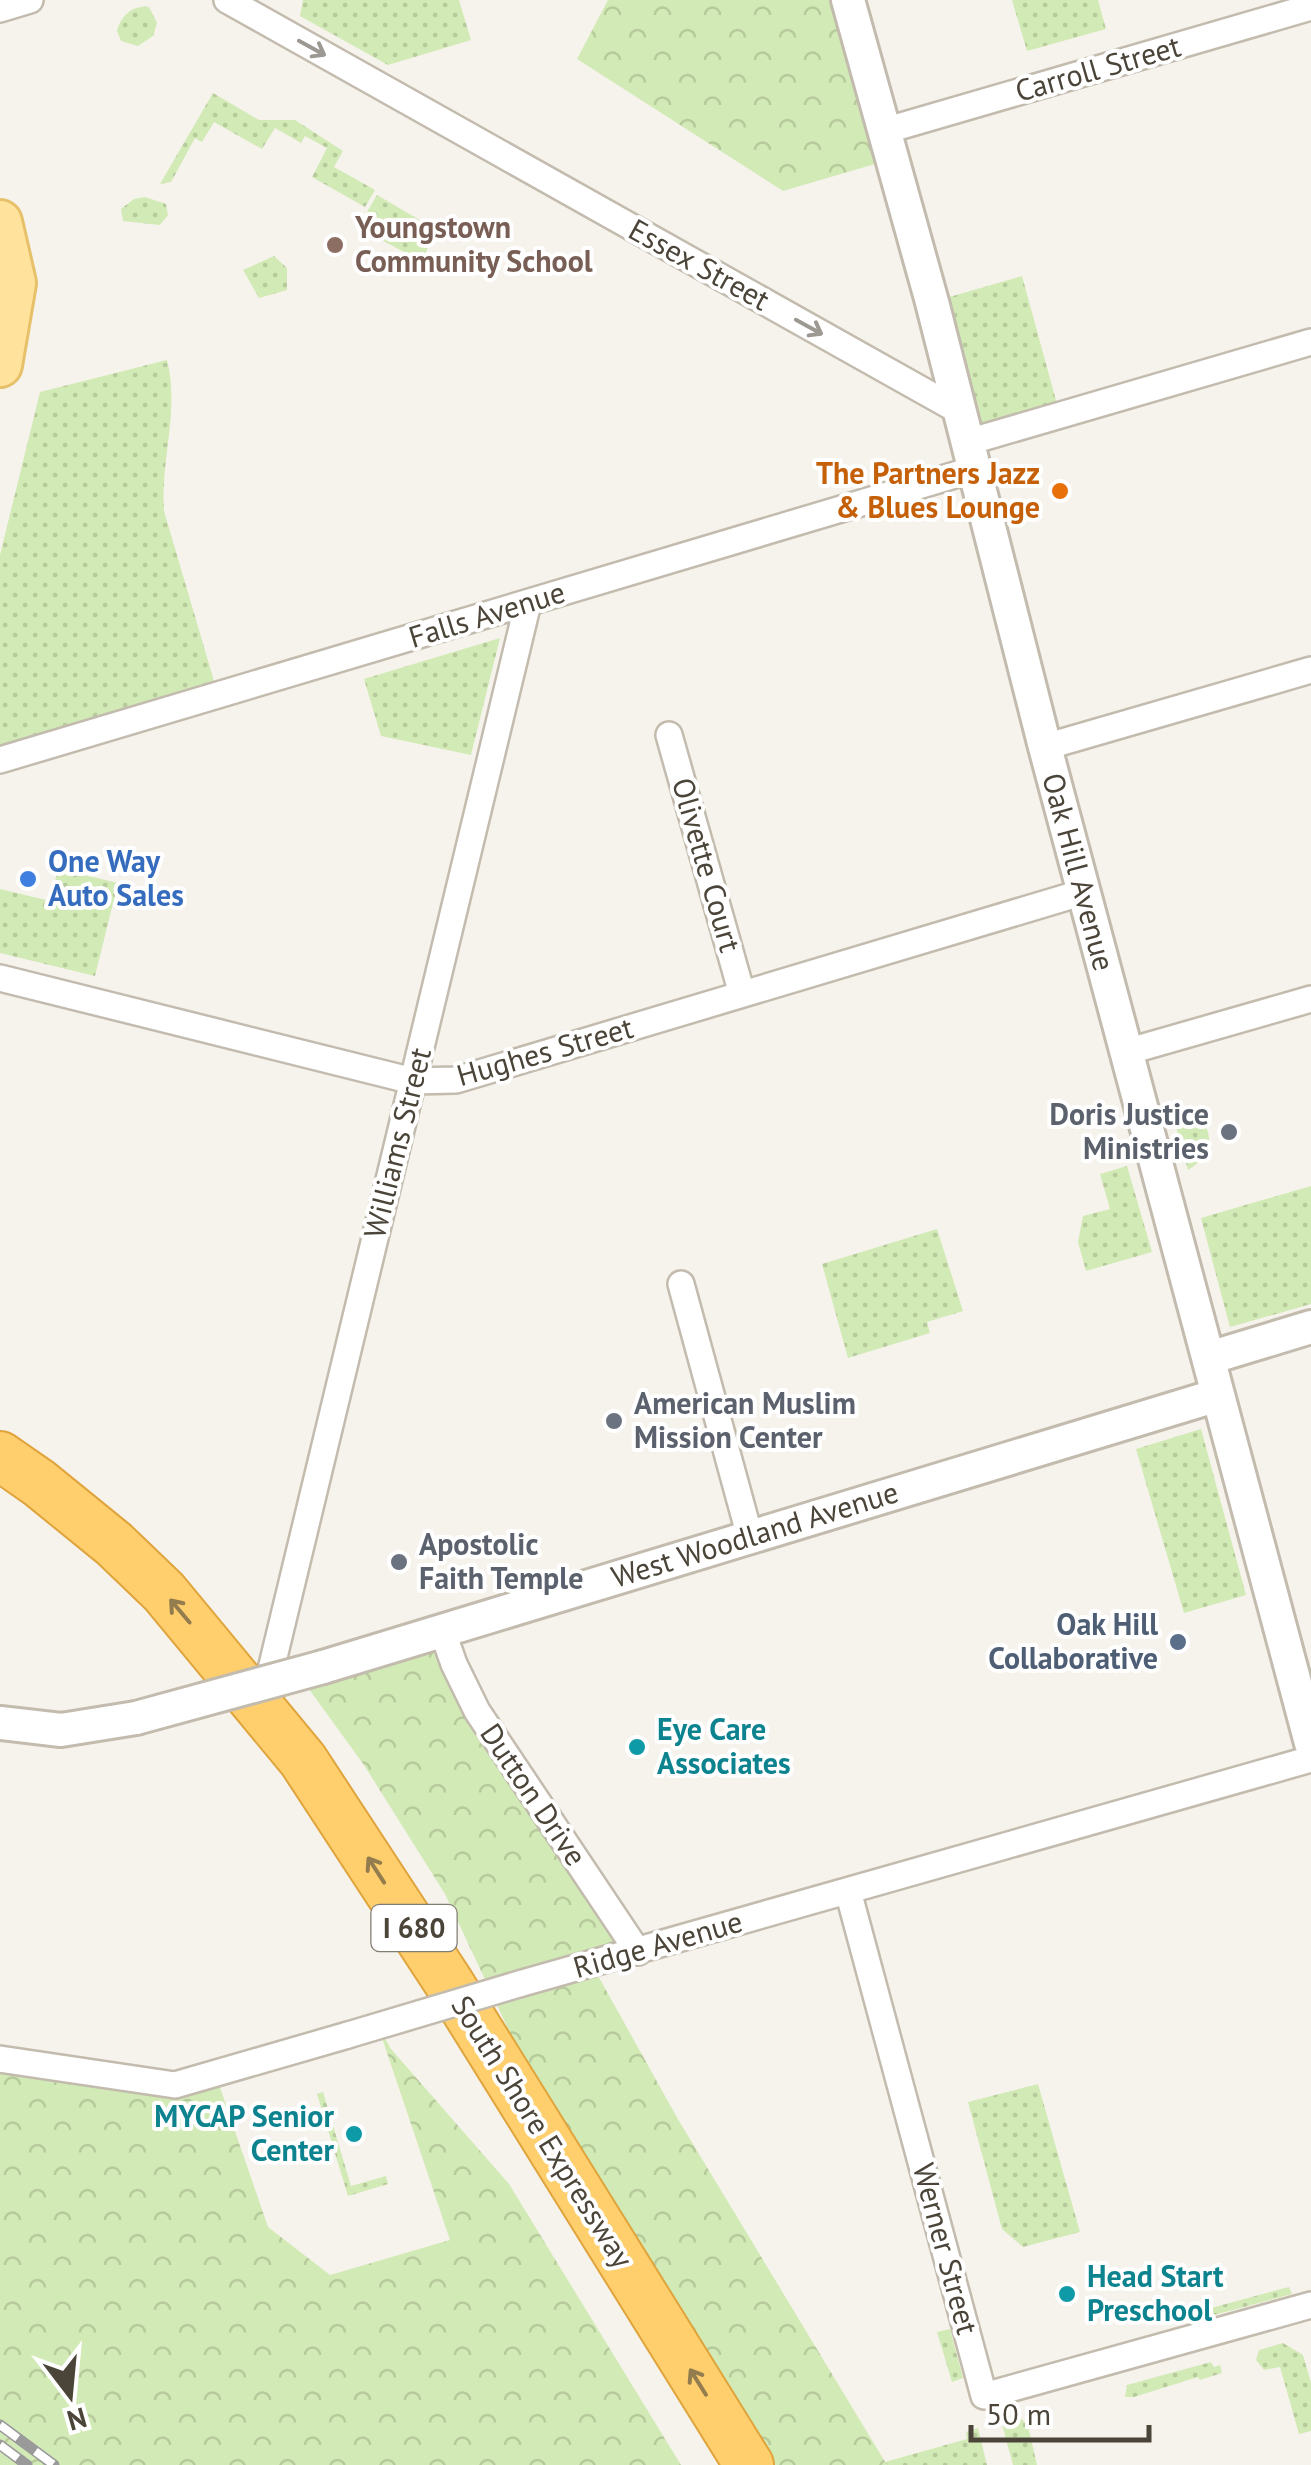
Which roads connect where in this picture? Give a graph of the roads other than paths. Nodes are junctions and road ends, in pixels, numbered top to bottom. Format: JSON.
{"nodes":[{"id":1,"x":30,"y":0,"type":"edge"},
{"id":2,"x":228,"y":0,"type":"edge"},
{"id":3,"x":848,"y":0,"type":"edge"},
{"id":4,"x":1311,"y":7,"type":"edge"},
{"id":5,"x":0,"y":9,"type":"edge"},
{"id":6,"x":884,"y":132,"type":"junction"},
{"id":7,"x":0,"y":222,"type":"edge"},
{"id":8,"x":1311,"y":342,"type":"edge"},
{"id":9,"x":0,"y":365,"type":"edge"},
{"id":10,"x":968,"y":441,"type":"junction"},
{"id":11,"x":528,"y":602,"type":"junction"},
{"id":12,"x":1311,"y":670,"type":"edge"},
{"id":13,"x":669,"y":735,"type":"dead end"},
{"id":14,"x":1045,"y":747,"type":"junction"},
{"id":15,"x":0,"y":760,"type":"edge"},
{"id":16,"x":1084,"y":892,"type":"junction"},
{"id":17,"x":0,"y":978,"type":"edge"},
{"id":18,"x":742,"y":994,"type":"junction"},
{"id":19,"x":1311,"y":999,"type":"edge"},
{"id":20,"x":1126,"y":1052,"type":"junction"},
{"id":21,"x":413,"y":1081,"type":"junction"},
{"id":22,"x":682,"y":1284,"type":"dead end"},
{"id":23,"x":1311,"y":1327,"type":"edge"},
{"id":24,"x":1208,"y":1358,"type":"junction"},
{"id":25,"x":1218,"y":1394,"type":"junction"},
{"id":26,"x":0,"y":1456,"type":"edge"},
{"id":27,"x":750,"y":1537,"type":"junction"},
{"id":28,"x":442,"y":1630,"type":"junction"},
{"id":29,"x":1302,"y":1675,"type":"edge"},
{"id":30,"x":268,"y":1682,"type":"junction"},
{"id":31,"x":0,"y":1723,"type":"edge"},
{"id":32,"x":1311,"y":1743,"type":"edge"},
{"id":33,"x":1311,"y":1758,"type":"edge"},
{"id":34,"x":848,"y":1891,"type":"junction"},
{"id":35,"x":638,"y":1952,"type":"junction"},
{"id":36,"x":0,"y":2059,"type":"edge"},
{"id":37,"x":1311,"y":2305,"type":"edge"},
{"id":38,"x":749,"y":2465,"type":"edge"}],
"edges":[{"from":1,"to":5,"type":"street"},
{"from":2,"to":10,"type":"street","name":"Essex Street","one_way":true},
{"from":3,"to":6,"type":"street","name":"Oak Hill Avenue"},
{"from":4,"to":6,"type":"street","name":"Carroll Street"},
{"from":6,"to":10,"type":"street","name":"Oak Hill Avenue"},
{"from":7,"to":9,"type":"main road"},
{"from":8,"to":10,"type":"street","name":"Falls Avenue"},
{"from":10,"to":11,"type":"street","name":"Falls Avenue"},
{"from":10,"to":14,"type":"street","name":"Oak Hill Avenue"},
{"from":11,"to":15,"type":"street","name":"Falls Avenue"},
{"from":11,"to":21,"type":"street","name":"Williams Street"},
{"from":12,"to":14,"type":"street"},
{"from":13,"to":18,"type":"street","name":"Olivette Court"},
{"from":14,"to":16,"type":"street","name":"Oak Hill Avenue"},
{"from":16,"to":18,"type":"street","name":"Hughes Street"},
{"from":16,"to":20,"type":"street","name":"Oak Hill Avenue"},
{"from":17,"to":21,"type":"street","name":"Hughes Street"},
{"from":18,"to":21,"type":"street","name":"Hughes Street"},
{"from":19,"to":20,"type":"street"},
{"from":20,"to":24,"type":"street","name":"Oak Hill Avenue"},
{"from":21,"to":30,"type":"street","name":"Williams Street"},
{"from":22,"to":27,"type":"street"},
{"from":23,"to":24,"type":"street"},
{"from":24,"to":25,"type":"street","name":"Oak Hill Avenue"},
{"from":25,"to":27,"type":"street","name":"West Woodland Avenue"},
{"from":25,"to":29,"type":"street","name":"Oak Hill Avenue"},
{"from":38,"to":26,"type":"highway","name":"South Shore Expressway","number":"I 680","one_way":true},
{"from":27,"to":28,"type":"street","name":"West Woodland Avenue"},
{"from":28,"to":30,"type":"street","name":"West Woodland Avenue","bridge":true},
{"from":28,"to":35,"type":"street","name":"Dutton Drive"},
{"from":29,"to":32,"type":"street","name":"Oak Hill Avenue"},
{"from":30,"to":31,"type":"street","name":"West Woodland Avenue","bridge":true},
{"from":33,"to":34,"type":"street","name":"Ridge Avenue"},
{"from":34,"to":35,"type":"street","name":"Ridge Avenue"},
{"from":34,"to":37,"type":"street","name":"Werner Street"},
{"from":35,"to":36,"type":"street","name":"Ridge Avenue","bridge":true}]}
